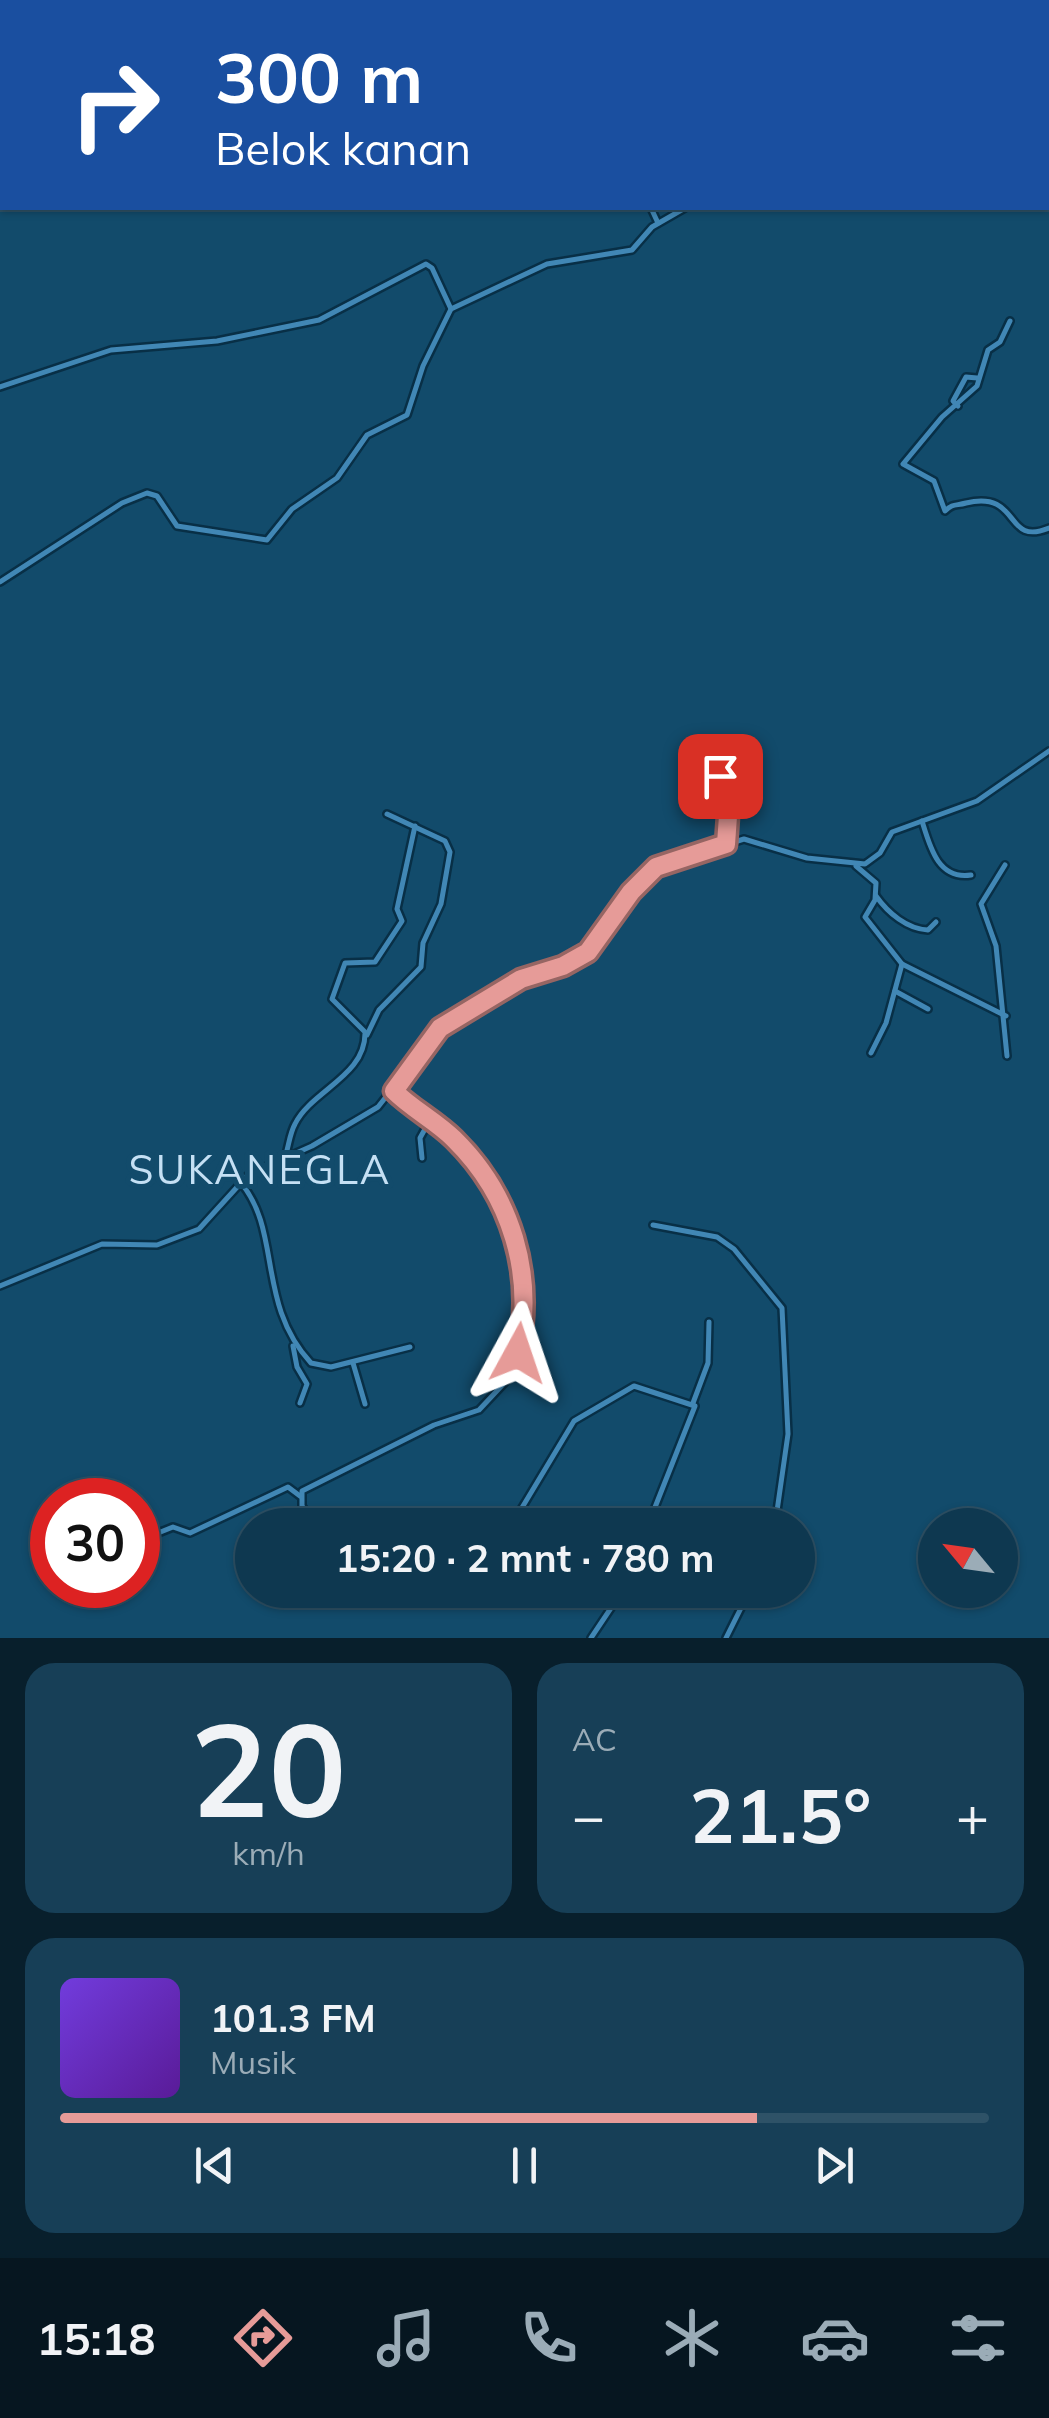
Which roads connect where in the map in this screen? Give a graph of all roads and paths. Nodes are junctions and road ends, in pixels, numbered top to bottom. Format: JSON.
{"nodes":[{"id":1,"x":652,"y":210,"type":"edge"},
{"id":2,"x":681,"y":210,"type":"edge"},
{"id":3,"x":658,"y":223,"type":"junction"},
{"id":4,"x":450,"y":309,"type":"junction"},
{"id":5,"x":1010,"y":321,"type":"dead end"},
{"id":6,"x":978,"y":379,"type":"junction"},
{"id":7,"x":0,"y":386,"type":"edge"},
{"id":8,"x":958,"y":406,"type":"junction"},
{"id":9,"x":1049,"y":528,"type":"edge"},
{"id":10,"x":0,"y":582,"type":"edge"},
{"id":11,"x":1049,"y":750,"type":"edge"},
{"id":12,"x":720,"y":776,"type":"dead end"},
{"id":13,"x":387,"y":814,"type":"dead end"},
{"id":14,"x":922,"y":821,"type":"junction"},
{"id":15,"x":415,"y":826,"type":"junction"},
{"id":16,"x":726,"y":844,"type":"junction"},
{"id":17,"x":856,"y":866,"type":"junction"},
{"id":18,"x":1004,"y":866,"type":"dead end"},
{"id":19,"x":971,"y":876,"type":"dead end"},
{"id":20,"x":876,"y":896,"type":"junction"},
{"id":21,"x":936,"y":922,"type":"dead end"},
{"id":22,"x":902,"y":964,"type":"junction"},
{"id":23,"x":895,"y":991,"type":"junction"},
{"id":24,"x":928,"y":1009,"type":"dead end"},
{"id":25,"x":1006,"y":1016,"type":"junction"},
{"id":26,"x":366,"y":1038,"type":"junction"},
{"id":27,"x":871,"y":1053,"type":"dead end"},
{"id":28,"x":1006,"y":1056,"type":"dead end"},
{"id":29,"x":394,"y":1091,"type":"junction"},
{"id":30,"x":430,"y":1120,"type":"junction"},
{"id":31,"x":286,"y":1154,"type":"junction"},
{"id":32,"x":422,"y":1158,"type":"dead end"},
{"id":33,"x":240,"y":1182,"type":"junction"},
{"id":34,"x":653,"y":1226,"type":"dead end"},
{"id":35,"x":0,"y":1286,"type":"edge"},
{"id":36,"x":709,"y":1322,"type":"dead end"},
{"id":37,"x":293,"y":1344,"type":"junction"},
{"id":38,"x":410,"y":1347,"type":"dead end"},
{"id":39,"x":353,"y":1362,"type":"junction"},
{"id":40,"x":300,"y":1403,"type":"dead end"},
{"id":41,"x":693,"y":1403,"type":"junction"},
{"id":42,"x":364,"y":1404,"type":"dead end"},
{"id":43,"x":300,"y":1496,"type":"junction"},
{"id":44,"x":307,"y":1508,"type":"edge"},
{"id":45,"x":522,"y":1508,"type":"edge"},
{"id":46,"x":653,"y":1508,"type":"edge"},
{"id":47,"x":777,"y":1508,"type":"edge"},
{"id":48,"x":160,"y":1532,"type":"edge"},
{"id":49,"x":611,"y":1608,"type":"edge"},
{"id":50,"x":741,"y":1608,"type":"edge"},
{"id":51,"x":590,"y":1638,"type":"edge"},
{"id":52,"x":726,"y":1638,"type":"edge"}],
"edges":[{"from":1,"to":3,"type":"street"},
{"from":2,"to":3,"type":"street"},
{"from":3,"to":4,"type":"street"},
{"from":4,"to":7,"type":"street"},
{"from":4,"to":10,"type":"street"},
{"from":5,"to":6,"type":"street"},
{"from":6,"to":8,"type":"street"},
{"from":6,"to":8,"type":"street"},
{"from":8,"to":9,"type":"street"},
{"from":11,"to":14,"type":"street"},
{"from":12,"to":16,"type":"street"},
{"from":13,"to":15,"type":"street"},
{"from":14,"to":17,"type":"street"},
{"from":14,"to":19,"type":"street"},
{"from":15,"to":26,"type":"street"},
{"from":15,"to":26,"type":"street"},
{"from":16,"to":17,"type":"street"},
{"from":16,"to":29,"type":"street"},
{"from":17,"to":20,"type":"street"},
{"from":18,"to":25,"type":"street"},
{"from":20,"to":21,"type":"street"},
{"from":20,"to":22,"type":"street"},
{"from":22,"to":23,"type":"street"},
{"from":22,"to":25,"type":"street"},
{"from":23,"to":24,"type":"street"},
{"from":23,"to":27,"type":"street"},
{"from":25,"to":28,"type":"street"},
{"from":26,"to":31,"type":"street"},
{"from":29,"to":30,"type":"street"},
{"from":29,"to":31,"type":"street"},
{"from":30,"to":32,"type":"street"},
{"from":30,"to":43,"type":"street"},
{"from":31,"to":33,"type":"street"},
{"from":33,"to":35,"type":"street"},
{"from":33,"to":37,"type":"street"},
{"from":34,"to":47,"type":"street"},
{"from":36,"to":41,"type":"street"},
{"from":37,"to":39,"type":"street"},
{"from":37,"to":40,"type":"street"},
{"from":38,"to":39,"type":"street"},
{"from":39,"to":42,"type":"street"},
{"from":41,"to":45,"type":"street"},
{"from":41,"to":46,"type":"street"},
{"from":43,"to":44,"type":"street"},
{"from":43,"to":48,"type":"street"},
{"from":49,"to":51,"type":"street"},
{"from":50,"to":52,"type":"street"}]}
